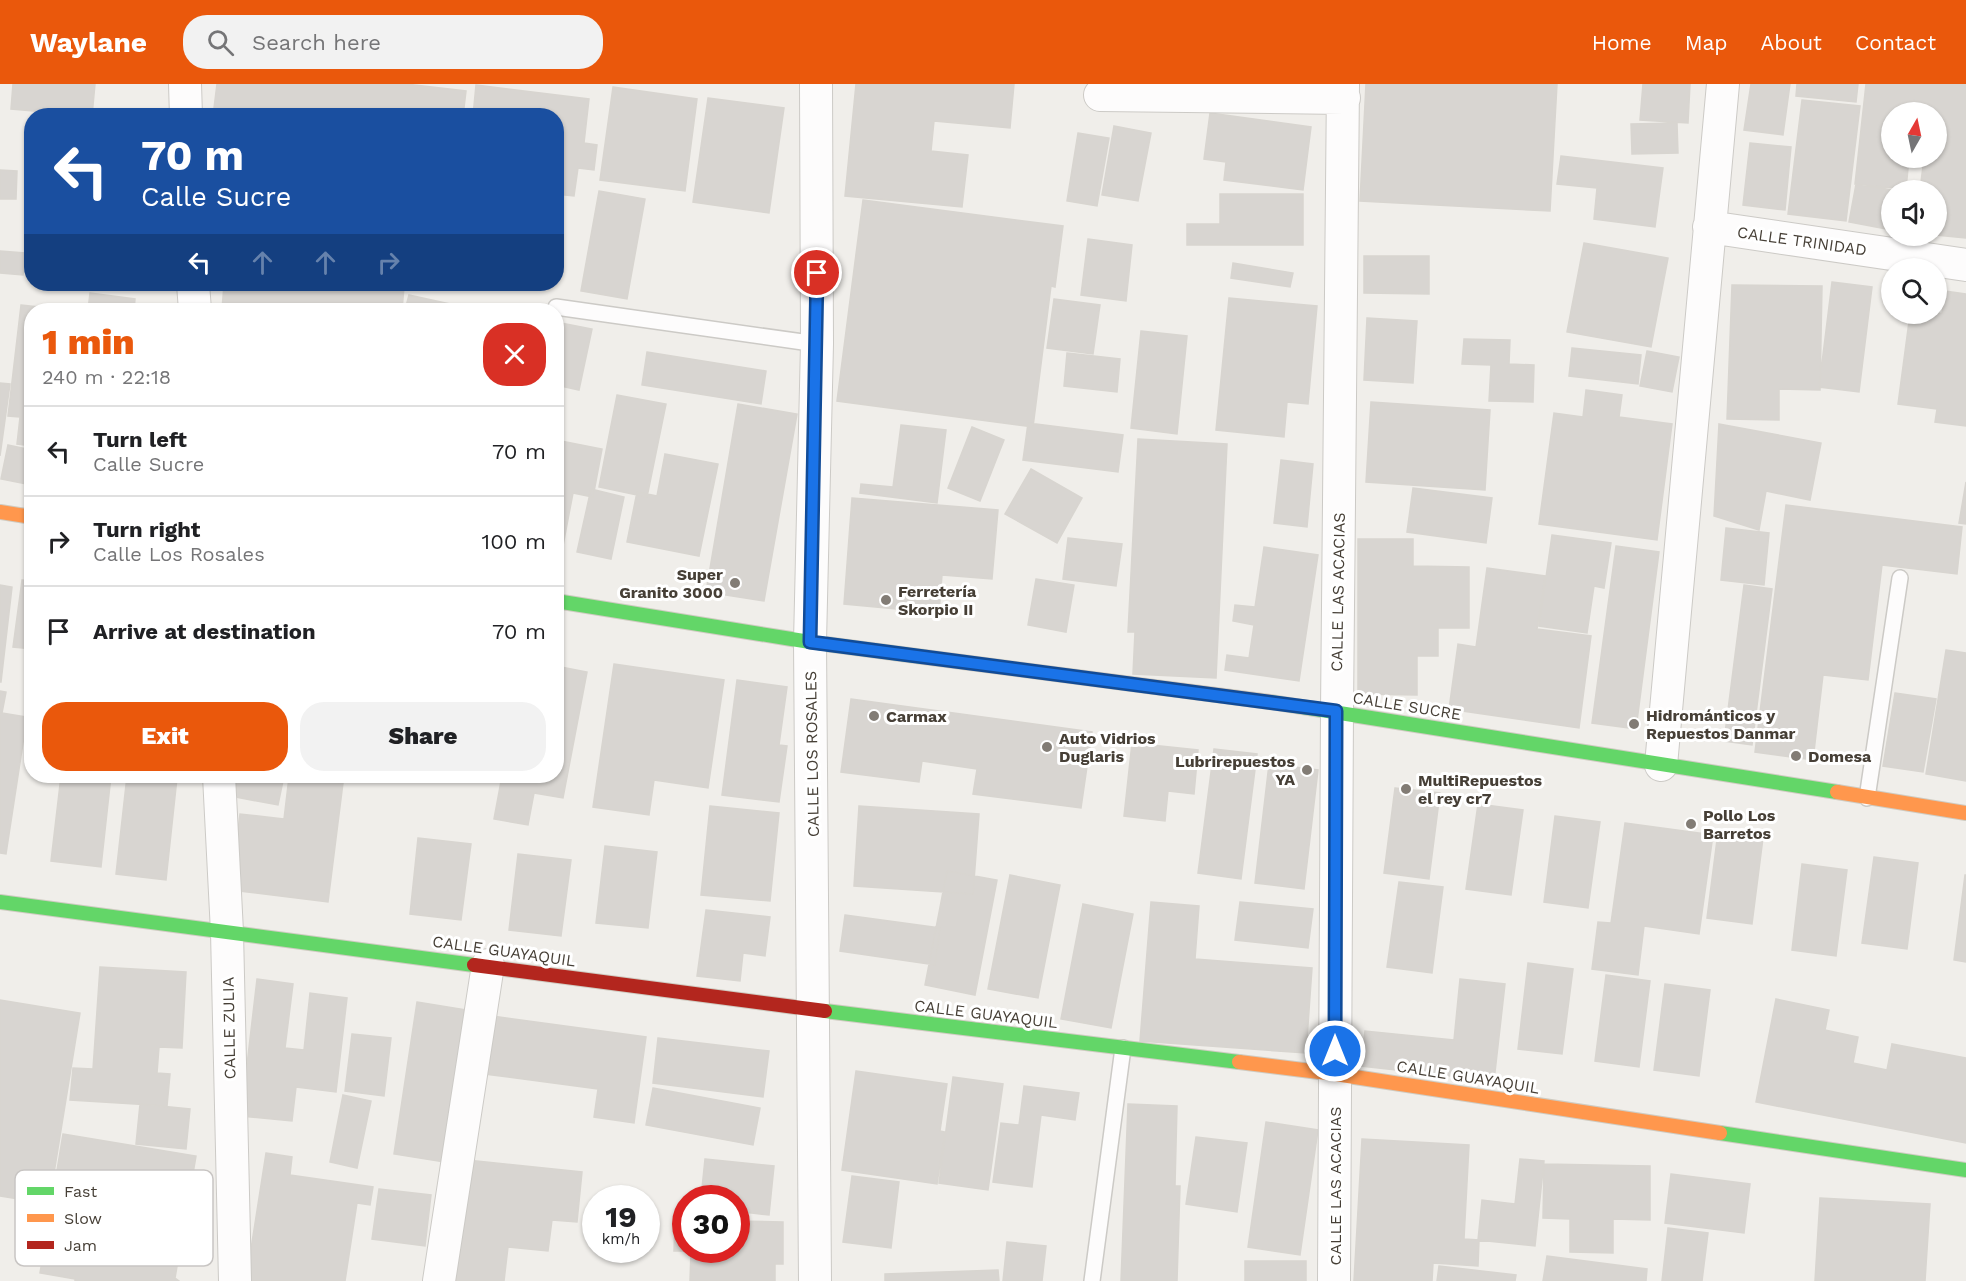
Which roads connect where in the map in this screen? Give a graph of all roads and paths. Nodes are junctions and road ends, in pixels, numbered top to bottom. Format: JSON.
{"nodes":[{"id":1,"x":185,"y":84,"type":"edge"},
{"id":2,"x":816,"y":84,"type":"edge"},
{"id":3,"x":1722,"y":84,"type":"edge"},
{"id":4,"x":1344,"y":91,"type":"edge"},
{"id":5,"x":1100,"y":95,"type":"dead end"},
{"id":6,"x":186,"y":108,"type":"edge"},
{"id":7,"x":1709,"y":227,"type":"junction"},
{"id":8,"x":1966,"y":265,"type":"edge"},
{"id":9,"x":564,"y":308,"type":"edge"},
{"id":10,"x":817,"y":344,"type":"junction"},
{"id":11,"x":0,"y":512,"type":"edge"},
{"id":12,"x":24,"y":516,"type":"edge"},
{"id":13,"x":1900,"y":578,"type":"dead end"},
{"id":14,"x":564,"y":602,"type":"edge"},
{"id":15,"x":810,"y":642,"type":"junction"},
{"id":16,"x":1336,"y":711,"type":"junction"},
{"id":17,"x":1661,"y":765,"type":"junction"},
{"id":18,"x":219,"y":783,"type":"edge"},
{"id":19,"x":1867,"y":798,"type":"junction"},
{"id":20,"x":1966,"y":813,"type":"edge"},
{"id":21,"x":0,"y":902,"type":"edge"},
{"id":22,"x":227,"y":932,"type":"junction"},
{"id":23,"x":488,"y":965,"type":"junction"},
{"id":24,"x":815,"y":1010,"type":"junction"},
{"id":25,"x":1123,"y":1048,"type":"junction"},
{"id":26,"x":1335,"y":1074,"type":"junction"},
{"id":27,"x":1966,"y":1170,"type":"edge"},
{"id":28,"x":235,"y":1281,"type":"edge"},
{"id":29,"x":439,"y":1281,"type":"edge"},
{"id":30,"x":815,"y":1281,"type":"edge"},
{"id":31,"x":1092,"y":1281,"type":"edge"},
{"id":32,"x":1335,"y":1281,"type":"edge"}],
"edges":[{"from":1,"to":6,"type":"street"},
{"from":2,"to":10,"type":"street","name":"CALLE LOS ROSALES"},
{"from":3,"to":7,"type":"street"},
{"from":4,"to":5,"type":"street"},
{"from":4,"to":16,"type":"street","name":"CALLE LAS ACACIAS"},
{"from":7,"to":8,"type":"street","name":"CALLE TRINIDAD"},
{"from":7,"to":17,"type":"street"},
{"from":9,"to":10,"type":"lane"},
{"from":10,"to":15,"type":"street","name":"CALLE LOS ROSALES"},
{"from":11,"to":12,"type":"street"},
{"from":13,"to":19,"type":"lane"},
{"from":14,"to":15,"type":"street","name":"CALLE SUCRE"},
{"from":15,"to":16,"type":"street","name":"CALLE SUCRE"},
{"from":15,"to":24,"type":"street","name":"CALLE LOS ROSALES"},
{"from":16,"to":17,"type":"street","name":"CALLE SUCRE"},
{"from":16,"to":26,"type":"street","name":"CALLE LAS ACACIAS"},
{"from":17,"to":19,"type":"street","name":"CALLE SUCRE"},
{"from":18,"to":22,"type":"street","name":"CALLE ZULIA"},
{"from":19,"to":20,"type":"street","name":"CALLE SUCRE"},
{"from":21,"to":22,"type":"street","name":"CALLE GUAYAQUIL"},
{"from":22,"to":23,"type":"street","name":"CALLE GUAYAQUIL"},
{"from":22,"to":28,"type":"street","name":"CALLE ZULIA"},
{"from":23,"to":24,"type":"street","name":"CALLE GUAYAQUIL"},
{"from":23,"to":29,"type":"street"},
{"from":24,"to":25,"type":"street","name":"CALLE GUAYAQUIL"},
{"from":24,"to":30,"type":"street","name":"CALLE LOS ROSALES"},
{"from":25,"to":26,"type":"street","name":"CALLE GUAYAQUIL"},
{"from":25,"to":31,"type":"lane"},
{"from":26,"to":27,"type":"street","name":"CALLE GUAYAQUIL"},
{"from":26,"to":32,"type":"street","name":"CALLE LAS ACACIAS"}]}
